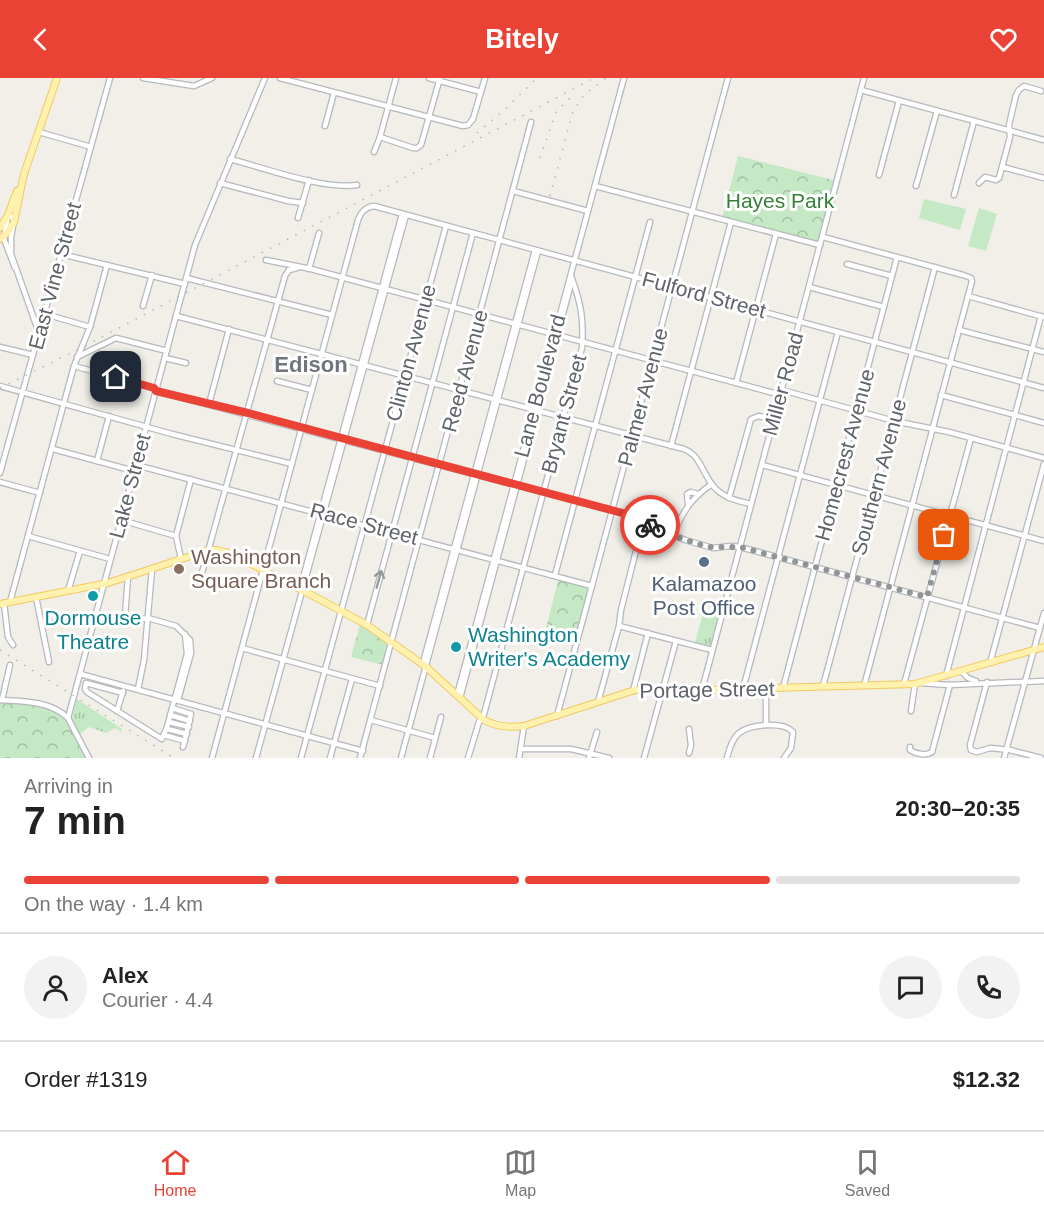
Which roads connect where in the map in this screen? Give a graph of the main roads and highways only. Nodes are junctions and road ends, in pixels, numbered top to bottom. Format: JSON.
{"nodes":[{"id":1,"x":57,"y":78,"type":"edge"},
{"id":2,"x":24,"y":174,"type":"junction"},
{"id":3,"x":0,"y":228,"type":"edge"},
{"id":4,"x":2,"y":238,"type":"edge"},
{"id":5,"x":197,"y":554,"type":"junction"},
{"id":6,"x":206,"y":560,"type":"road end"},
{"id":7,"x":5,"y":603,"type":"edge"},
{"id":8,"x":1044,"y":647,"type":"edge"}],
"edges":[{"from":1,"to":2,"type":"main road"},
{"from":2,"to":3,"type":"main road"},
{"from":2,"to":4,"type":"main road"},
{"from":5,"to":6,"type":"main road"},
{"from":5,"to":7,"type":"main road"},
{"from":5,"to":8,"type":"main road","name":"Portage Street"}]}
